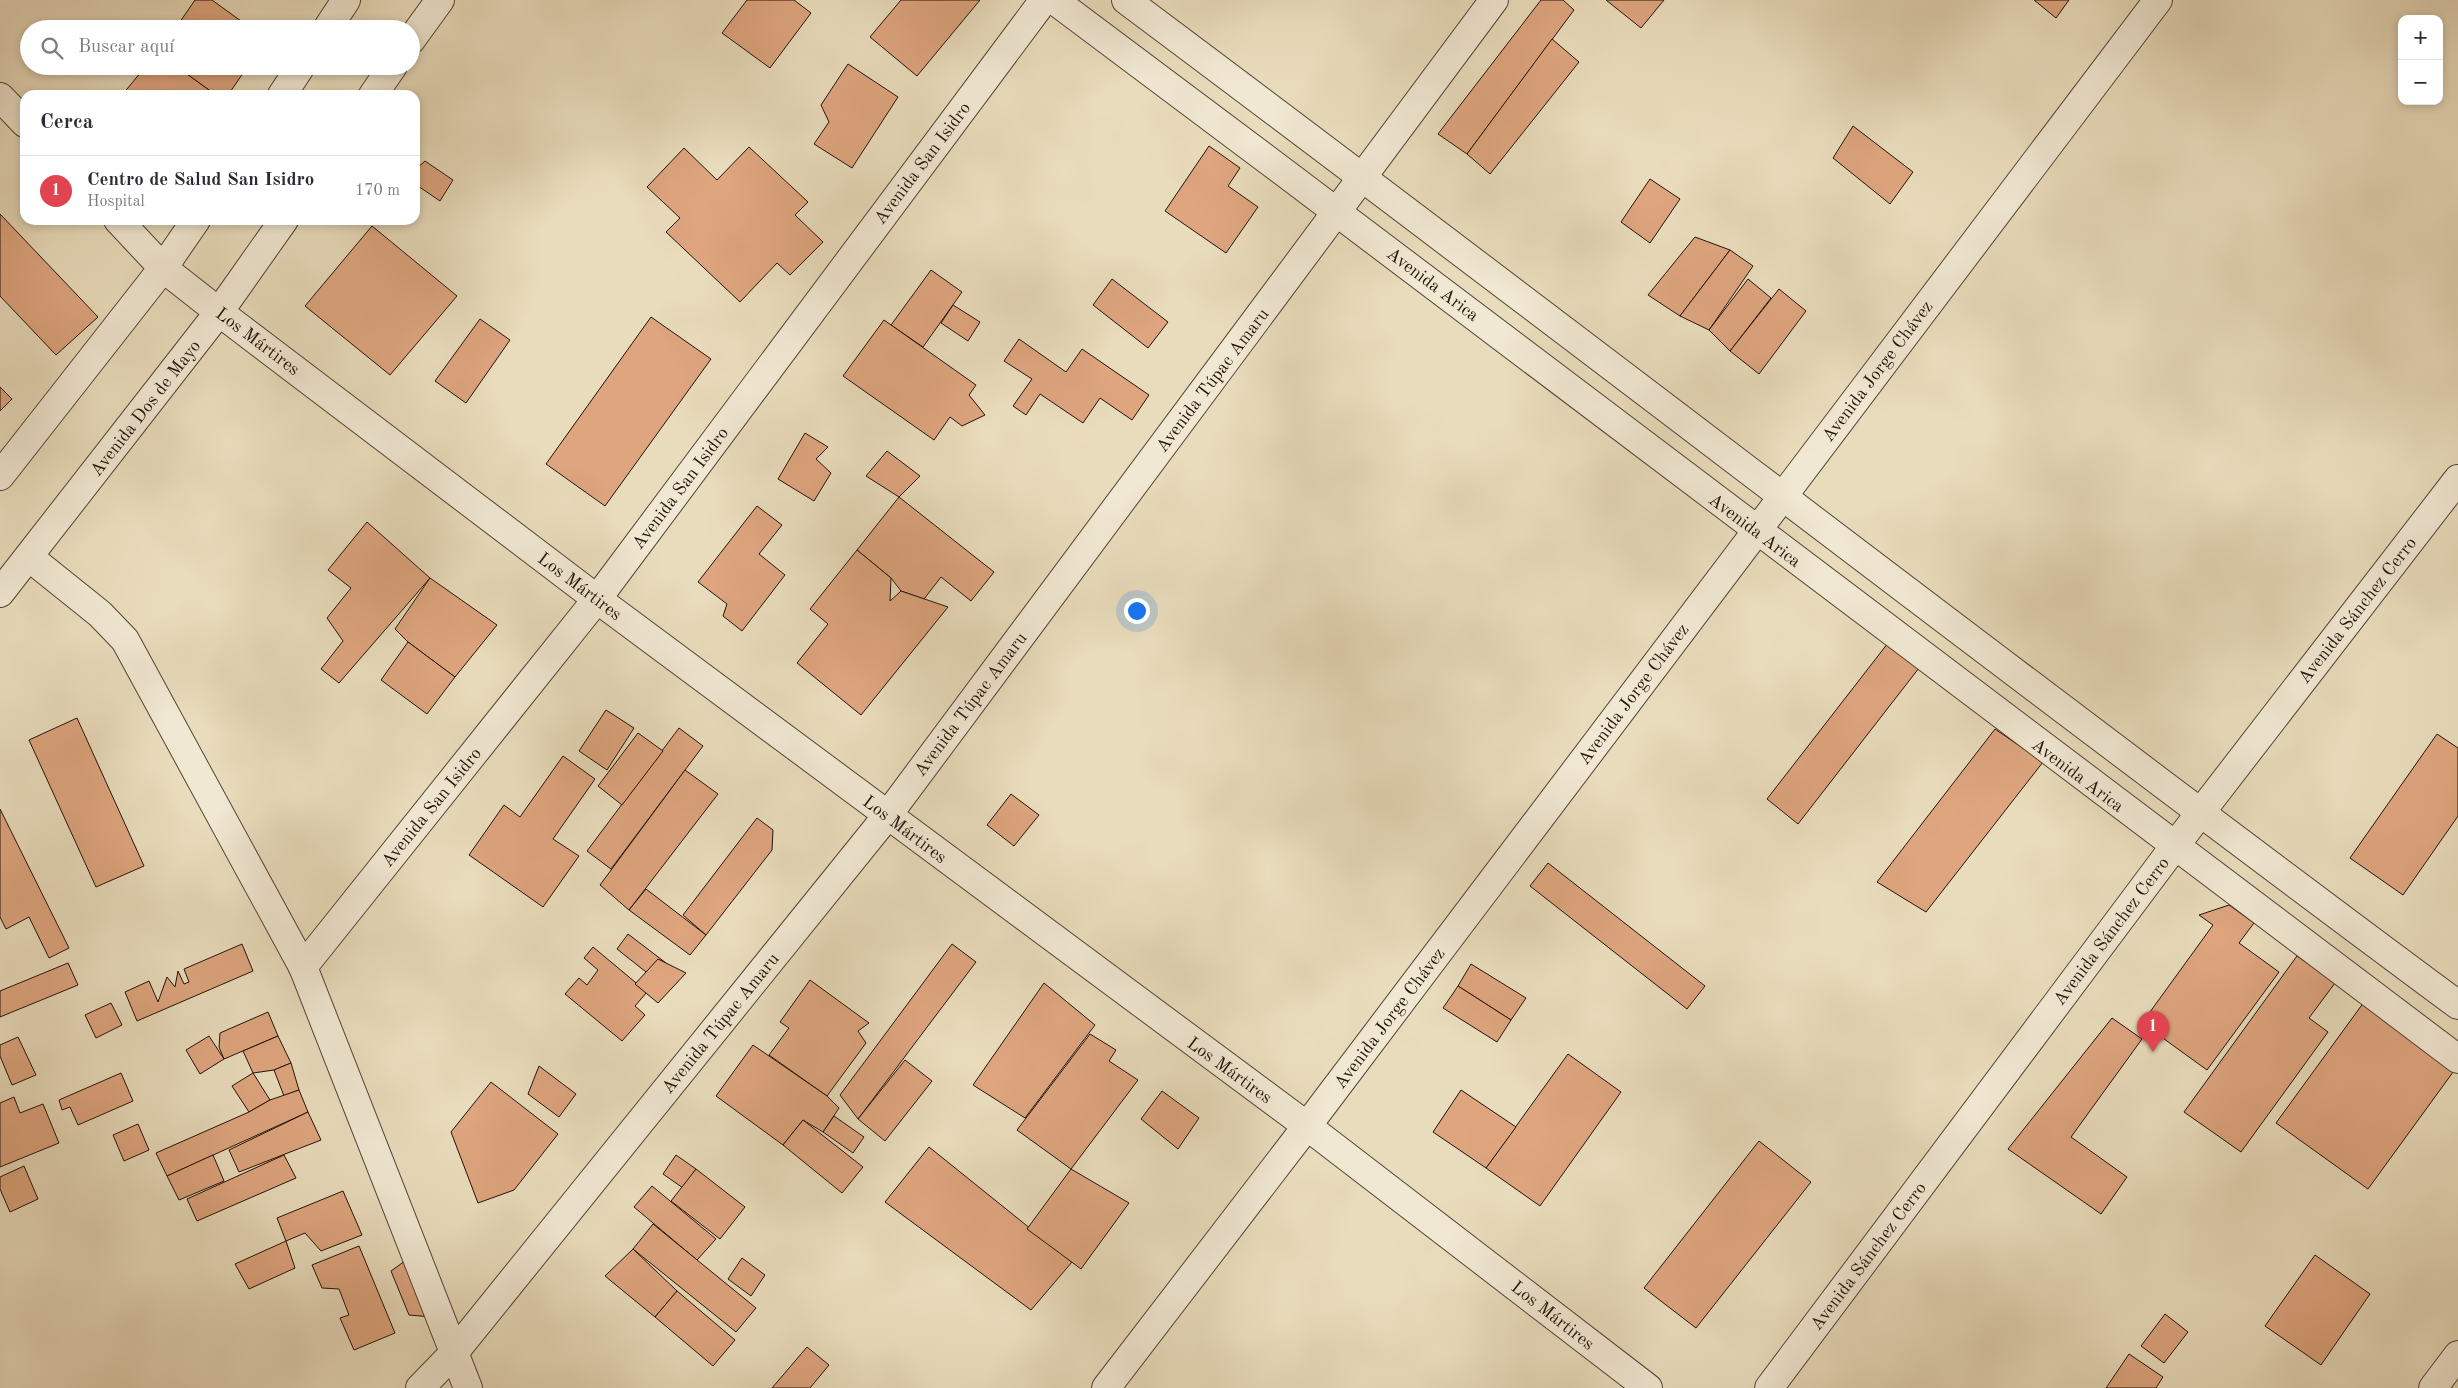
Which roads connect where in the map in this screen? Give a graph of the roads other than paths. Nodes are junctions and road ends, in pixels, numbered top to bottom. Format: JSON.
{"nodes":[{"id":1,"x":346,"y":0,"type":"edge"},
{"id":2,"x":440,"y":0,"type":"edge"},
{"id":3,"x":1044,"y":0,"type":"edge"},
{"id":4,"x":1054,"y":0,"type":"edge"},
{"id":5,"x":1126,"y":0,"type":"edge"},
{"id":6,"x":1494,"y":0,"type":"edge"},
{"id":7,"x":2158,"y":0,"type":"edge"},
{"id":8,"x":333,"y":20,"type":"edge"},
{"id":9,"x":420,"y":28,"type":"edge"},
{"id":10,"x":295,"y":75,"type":"edge"},
{"id":11,"x":387,"y":75,"type":"edge"},
{"id":12,"x":285,"y":90,"type":"edge"},
{"id":13,"x":376,"y":90,"type":"edge"},
{"id":14,"x":0,"y":97,"type":"edge"},
{"id":15,"x":20,"y":118,"type":"edge"},
{"id":16,"x":1363,"y":177,"type":"junction"},
{"id":17,"x":1337,"y":211,"type":"junction"},
{"id":18,"x":123,"y":225,"type":"edge"},
{"id":19,"x":193,"y":225,"type":"edge"},
{"id":20,"x":280,"y":225,"type":"edge"},
{"id":21,"x":163,"y":268,"type":"junction"},
{"id":22,"x":219,"y":312,"type":"junction"},
{"id":23,"x":0,"y":476,"type":"edge"},
{"id":24,"x":2458,"y":479,"type":"edge"},
{"id":25,"x":1781,"y":497,"type":"junction"},
{"id":26,"x":1756,"y":531,"type":"junction"},
{"id":27,"x":29,"y":557,"type":"junction"},
{"id":28,"x":0,"y":593,"type":"edge"},
{"id":29,"x":597,"y":599,"type":"junction"},
{"id":30,"x":2200,"y":814,"type":"junction"},
{"id":31,"x":887,"y":816,"type":"junction"},
{"id":32,"x":2174,"y":847,"type":"junction"},
{"id":33,"x":303,"y":967,"type":"junction"},
{"id":34,"x":2458,"y":1005,"type":"edge"},
{"id":35,"x":2458,"y":1058,"type":"edge"},
{"id":36,"x":1307,"y":1126,"type":"junction"},
{"id":37,"x":454,"y":1354,"type":"junction"},
{"id":38,"x":2458,"y":1355,"type":"edge"},
{"id":39,"x":420,"y":1388,"type":"edge"},
{"id":40,"x":468,"y":1388,"type":"edge"},
{"id":41,"x":1106,"y":1388,"type":"edge"},
{"id":42,"x":1648,"y":1388,"type":"edge"},
{"id":43,"x":1769,"y":1388,"type":"edge"},
{"id":44,"x":2433,"y":1388,"type":"edge"}],
"edges":[{"from":1,"to":8,"type":"street"},
{"from":2,"to":9,"type":"street"},
{"from":3,"to":29,"type":"street","name":"Avenida San Isidro"},
{"from":4,"to":17,"type":"street","name":"Avenida Arica"},
{"from":5,"to":16,"type":"street"},
{"from":6,"to":16,"type":"street","name":"Avenida Túpac Amaru"},
{"from":7,"to":25,"type":"street","name":"Avenida Jorge Chávez"},
{"from":10,"to":12,"type":"street"},
{"from":11,"to":13,"type":"street"},
{"from":14,"to":15,"type":"street"},
{"from":16,"to":17,"type":"street","name":"Avenida Túpac Amaru"},
{"from":16,"to":25,"type":"street"},
{"from":17,"to":26,"type":"street","name":"Avenida Arica"},
{"from":17,"to":31,"type":"street","name":"Avenida Túpac Amaru"},
{"from":18,"to":21,"type":"street","name":"Los Mártires"},
{"from":19,"to":21,"type":"street"},
{"from":20,"to":22,"type":"street","name":"Avenida Dos de Mayo"},
{"from":21,"to":22,"type":"street","name":"Los Mártires"},
{"from":21,"to":23,"type":"street"},
{"from":22,"to":27,"type":"street","name":"Avenida Dos de Mayo"},
{"from":22,"to":29,"type":"street","name":"Los Mártires"},
{"from":24,"to":30,"type":"street","name":"Avenida Sánchez Cerro"},
{"from":25,"to":26,"type":"street","name":"Avenida Jorge Chávez"},
{"from":25,"to":30,"type":"street"},
{"from":26,"to":32,"type":"street","name":"Avenida Arica"},
{"from":26,"to":36,"type":"street","name":"Avenida Jorge Chávez"},
{"from":27,"to":28,"type":"street","name":"Avenida Dos de Mayo"},
{"from":27,"to":33,"type":"street"},
{"from":29,"to":31,"type":"street","name":"Los Mártires"},
{"from":29,"to":33,"type":"street","name":"Avenida San Isidro"},
{"from":30,"to":32,"type":"street","name":"Avenida Sánchez Cerro"},
{"from":30,"to":34,"type":"street"},
{"from":31,"to":36,"type":"street","name":"Los Mártires"},
{"from":31,"to":37,"type":"street","name":"Avenida Túpac Amaru"},
{"from":32,"to":35,"type":"street","name":"Avenida Arica"},
{"from":32,"to":43,"type":"street","name":"Avenida Sánchez Cerro"},
{"from":33,"to":37,"type":"street"},
{"from":36,"to":41,"type":"street","name":"Avenida Jorge Chávez"},
{"from":36,"to":42,"type":"street","name":"Los Mártires"},
{"from":37,"to":39,"type":"street","name":"Avenida Túpac Amaru"},
{"from":37,"to":40,"type":"street"},
{"from":38,"to":44,"type":"street"}]}
